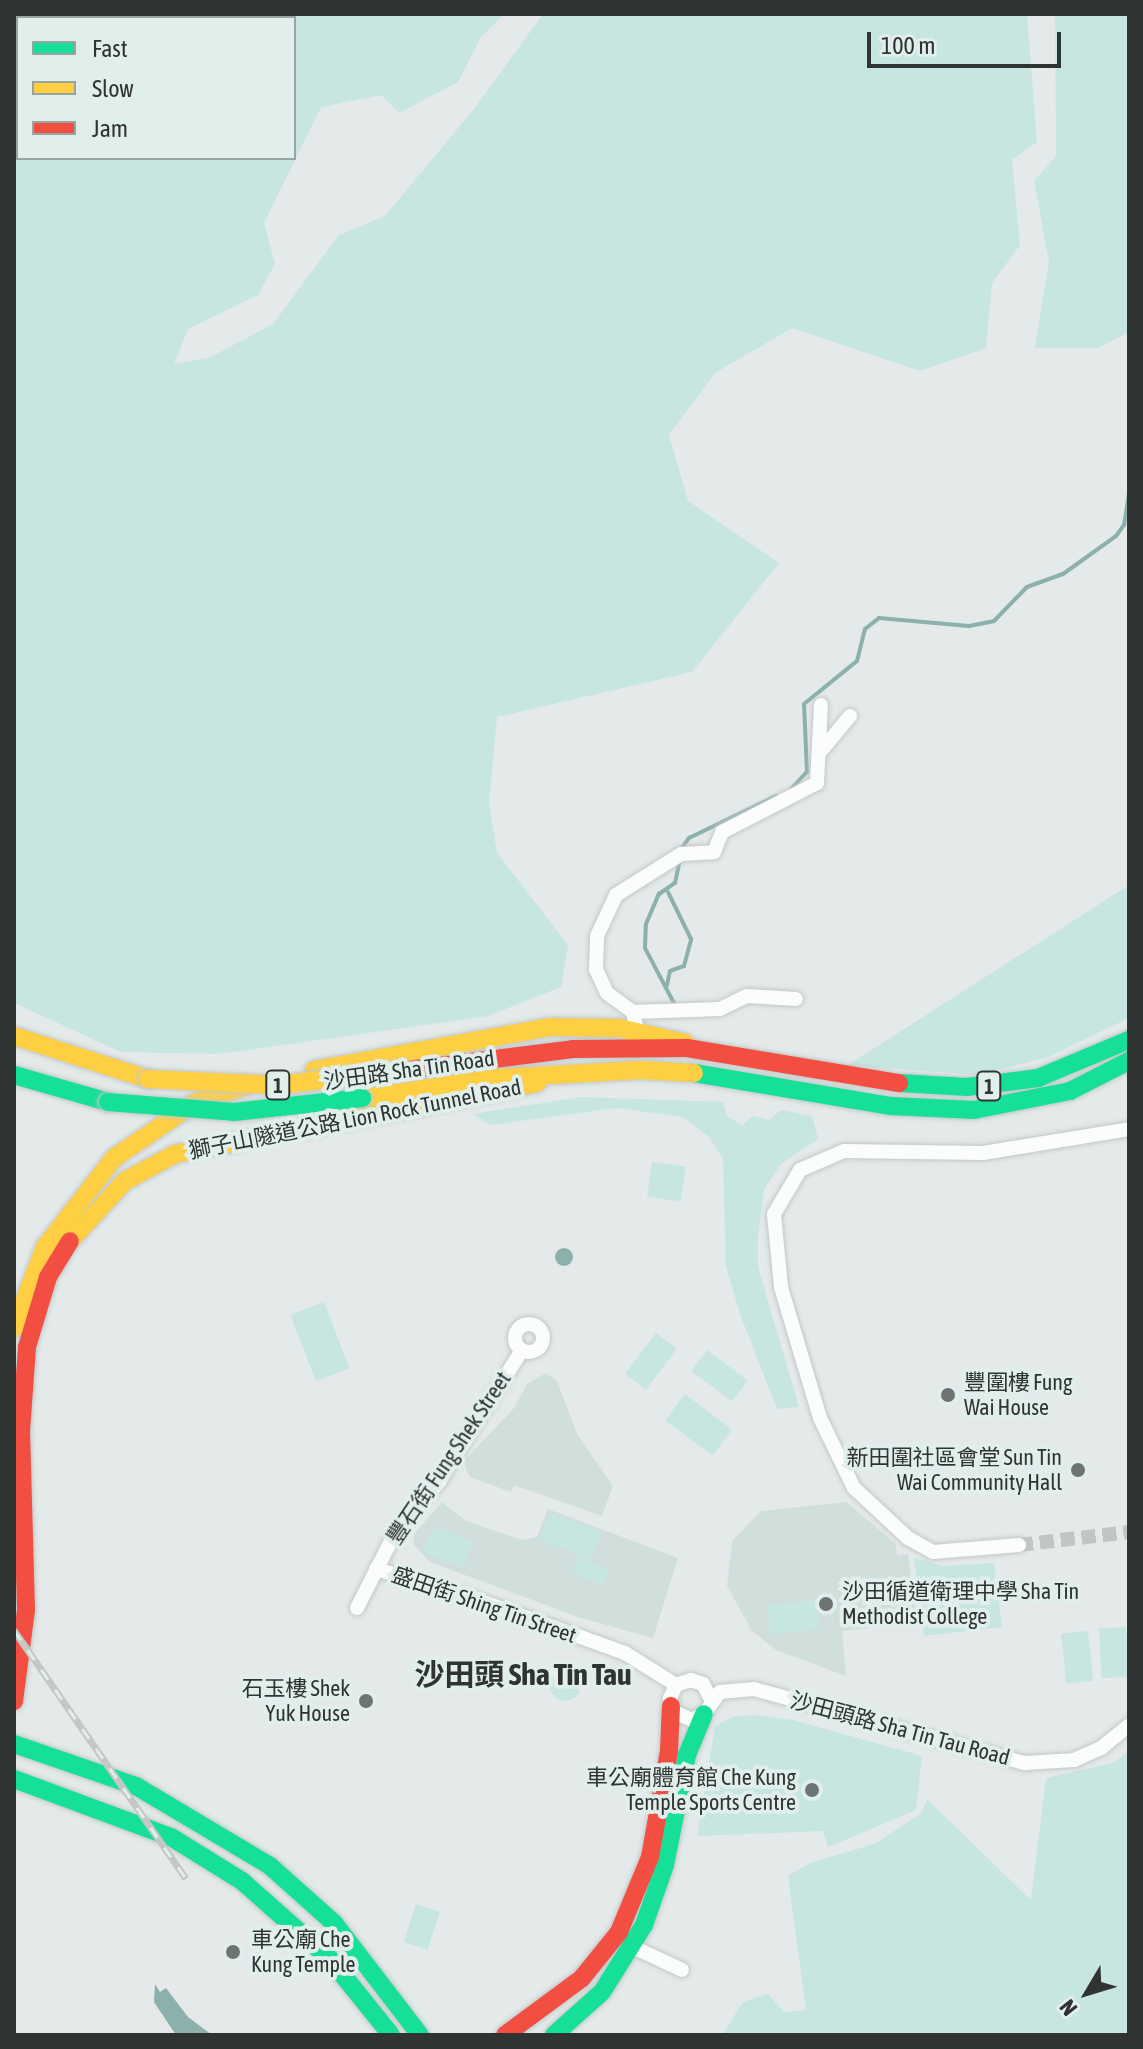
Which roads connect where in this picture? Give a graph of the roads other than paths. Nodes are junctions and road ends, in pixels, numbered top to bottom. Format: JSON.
{"nodes":[{"id":1,"x":821,"y":705,"type":"dead end"},
{"id":2,"x":850,"y":716,"type":"dead end"},
{"id":3,"x":820,"y":752,"type":"junction"},
{"id":4,"x":796,"y":999,"type":"dead end"},
{"id":5,"x":635,"y":1021,"type":"junction"},
{"id":6,"x":14,"y":1036,"type":"edge"},
{"id":7,"x":1129,"y":1040,"type":"edge"},
{"id":8,"x":714,"y":1050,"type":"junction"},
{"id":9,"x":1129,"y":1061,"type":"edge"},
{"id":10,"x":14,"y":1075,"type":"edge"},
{"id":11,"x":565,"y":1075,"type":"junction"},
{"id":12,"x":1129,"y":1129,"type":"edge"},
{"id":13,"x":14,"y":1328,"type":"edge"},
{"id":14,"x":522,"y":1350,"type":"dead end"},
{"id":15,"x":1019,"y":1545,"type":"tunnel mouth"},
{"id":16,"x":376,"y":1569,"type":"junction"},
{"id":17,"x":357,"y":1608,"type":"dead end"},
{"id":18,"x":676,"y":1685,"type":"junction"},
{"id":19,"x":14,"y":1701,"type":"edge"},
{"id":20,"x":671,"y":1706,"type":"junction"},
{"id":21,"x":707,"y":1706,"type":"junction"},
{"id":22,"x":1129,"y":1725,"type":"edge"},
{"id":23,"x":14,"y":1744,"type":"edge"},
{"id":24,"x":14,"y":1779,"type":"edge"},
{"id":25,"x":633,"y":1947,"type":"junction"},
{"id":26,"x":682,"y":1970,"type":"dead end"},
{"id":27,"x":391,"y":2035,"type":"edge"},
{"id":28,"x":420,"y":2035,"type":"edge"},
{"id":29,"x":505,"y":2035,"type":"edge"},
{"id":30,"x":554,"y":2035,"type":"edge"}],
"edges":[{"from":1,"to":3,"type":"street"},
{"from":2,"to":3,"type":"street"},
{"from":3,"to":5,"type":"street"},
{"from":4,"to":5,"type":"street"},
{"from":5,"to":8,"type":"main road","name":"獅子山隧道公路 Lion Rock Tunnel Road"},
{"from":5,"to":13,"type":"main road","name":"獅子山隧道公路 Lion Rock Tunnel Road"},
{"from":6,"to":8,"type":"main road","name":"沙田路 Sha Tin Road","number":"1","bridge":true},
{"from":7,"to":8,"type":"main road","name":"獅子山隧道公路 Lion Rock Tunnel Road","number":"1"},
{"from":9,"to":11,"type":"main road","name":"獅子山隧道公路 Lion Rock Tunnel Road","number":"1"},
{"from":10,"to":11,"type":"main road","name":"沙田路 Sha Tin Road","number":"1","bridge":true},
{"from":11,"to":19,"type":"main road","name":"獅子山隧道公路 Lion Rock Tunnel Road"},
{"from":12,"to":15,"type":"street"},
{"from":14,"to":16,"type":"street","name":"豐石街 Fung Shek Street"},
{"from":16,"to":17,"type":"street","name":"豐石街 Fung Shek Street"},
{"from":16,"to":18,"type":"street","name":"盛田街 Shing Tin Street"},
{"from":18,"to":20,"type":"street"},
{"from":18,"to":21,"type":"street"},
{"from":20,"to":21,"type":"street","name":"沙田頭路 Sha Tin Tau Road"},
{"from":20,"to":29,"type":"main road"},
{"from":21,"to":22,"type":"street","name":"沙田頭路 Sha Tin Tau Road"},
{"from":21,"to":25,"type":"main road"},
{"from":23,"to":28,"type":"main road"},
{"from":24,"to":27,"type":"main road"},
{"from":25,"to":26,"type":"street"},
{"from":25,"to":30,"type":"main road"}]}
